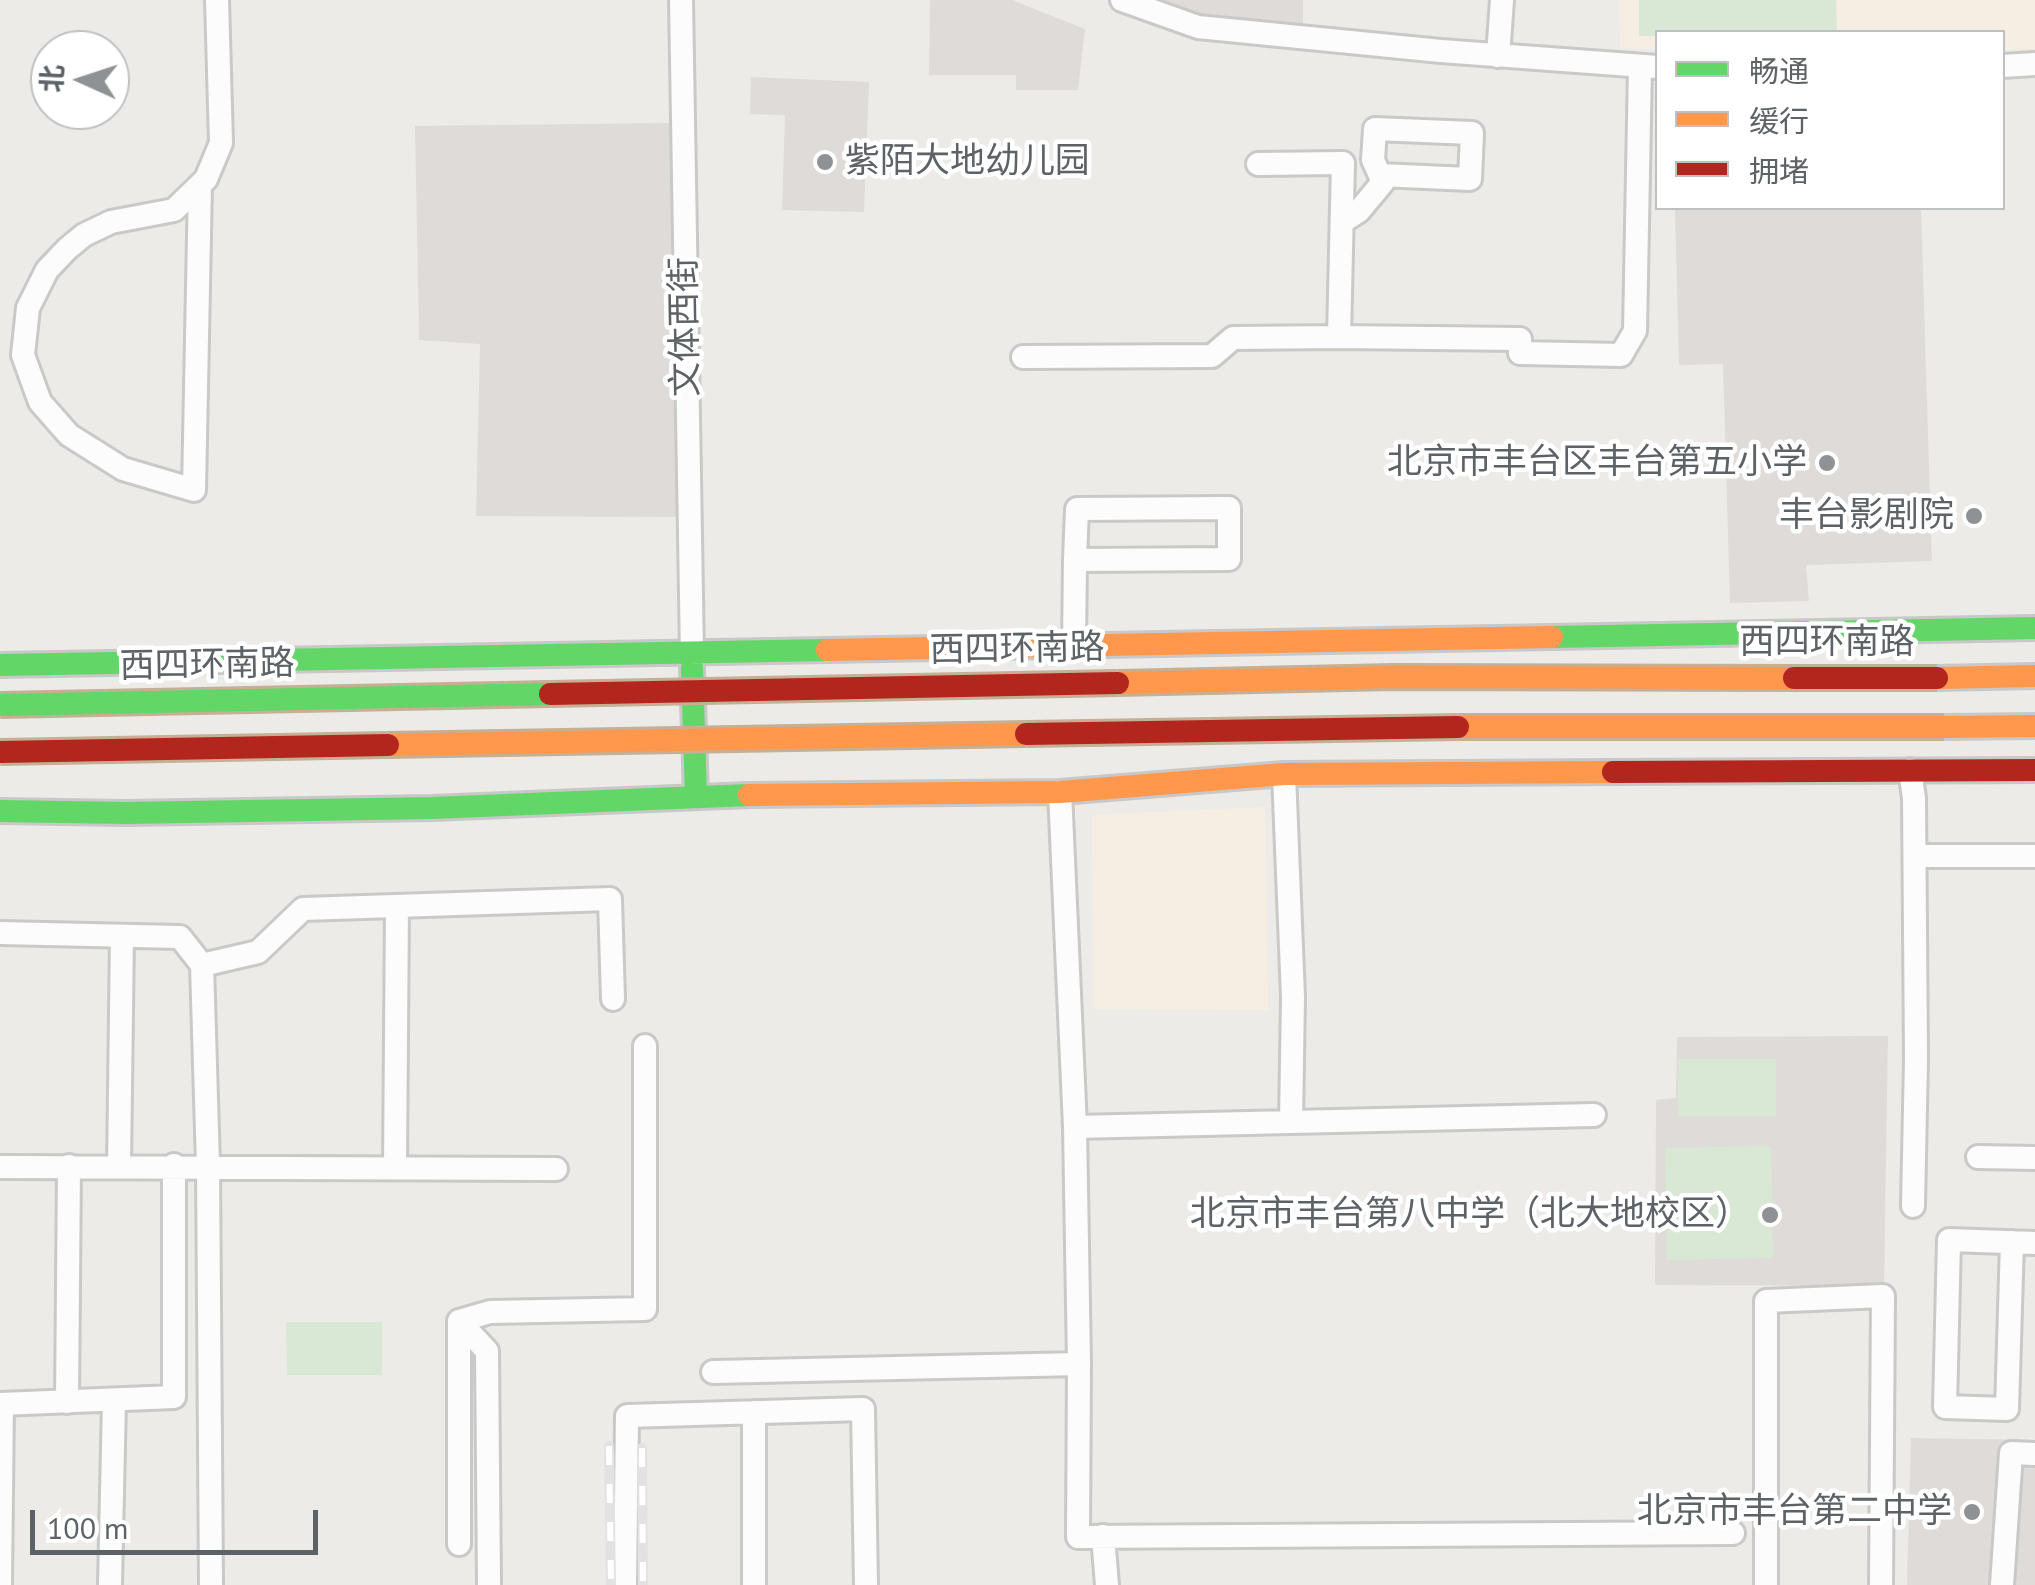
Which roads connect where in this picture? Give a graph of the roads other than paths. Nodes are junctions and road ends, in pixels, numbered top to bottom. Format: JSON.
{"nodes":[{"id":1,"x":218,"y":0,"type":"edge"},
{"id":2,"x":680,"y":0,"type":"edge"},
{"id":3,"x":1122,"y":0,"type":"edge"},
{"id":4,"x":1502,"y":0,"type":"edge"},
{"id":5,"x":1498,"y":56,"type":"junction"},
{"id":6,"x":2035,"y":64,"type":"edge"},
{"id":7,"x":1649,"y":66,"type":"edge"},
{"id":8,"x":2005,"y":66,"type":"edge"},
{"id":9,"x":1258,"y":164,"type":"dead end"},
{"id":10,"x":1380,"y":175,"type":"dead end"},
{"id":11,"x":200,"y":185,"type":"junction"},
{"id":12,"x":1342,"y":222,"type":"junction"},
{"id":13,"x":1340,"y":337,"type":"junction"},
{"id":14,"x":1023,"y":356,"type":"dead end"},
{"id":15,"x":1075,"y":560,"type":"junction"},
{"id":16,"x":2035,"y":628,"type":"edge"},
{"id":17,"x":1457,"y":640,"type":"junction"},
{"id":18,"x":1074,"y":647,"type":"junction"},
{"id":19,"x":692,"y":654,"type":"junction"},
{"id":20,"x":0,"y":664,"type":"edge"},
{"id":21,"x":2035,"y":676,"type":"edge"},
{"id":22,"x":692,"y":691,"type":"junction"},
{"id":23,"x":0,"y":705,"type":"edge"},
{"id":24,"x":2035,"y":726,"type":"edge"},
{"id":25,"x":694,"y":740,"type":"junction"},
{"id":26,"x":0,"y":752,"type":"edge"},
{"id":27,"x":35,"y":752,"type":"junction"},
{"id":28,"x":1910,"y":770,"type":"junction"},
{"id":29,"x":2035,"y":770,"type":"edge"},
{"id":30,"x":1461,"y":772,"type":"junction"},
{"id":31,"x":1284,"y":774,"type":"junction"},
{"id":32,"x":1060,"y":792,"type":"junction"},
{"id":33,"x":696,"y":796,"type":"junction"},
{"id":34,"x":0,"y":812,"type":"edge"},
{"id":35,"x":1915,"y":856,"type":"junction"},
{"id":36,"x":2035,"y":856,"type":"edge"},
{"id":37,"x":397,"y":906,"type":"junction"},
{"id":38,"x":0,"y":933,"type":"edge"},
{"id":39,"x":122,"y":936,"type":"junction"},
{"id":40,"x":202,"y":964,"type":"junction"},
{"id":41,"x":613,"y":999,"type":"dead end"},
{"id":42,"x":645,"y":1046,"type":"dead end"},
{"id":43,"x":1594,"y":1116,"type":"dead end"},
{"id":44,"x":1291,"y":1122,"type":"junction"},
{"id":45,"x":1075,"y":1126,"type":"junction"},
{"id":46,"x":1978,"y":1156,"type":"dead end"},
{"id":47,"x":2035,"y":1158,"type":"edge"},
{"id":48,"x":208,"y":1165,"type":"junction"},
{"id":49,"x":69,"y":1166,"type":"junction"},
{"id":50,"x":119,"y":1166,"type":"junction"},
{"id":51,"x":174,"y":1166,"type":"junction"},
{"id":52,"x":0,"y":1167,"type":"edge"},
{"id":53,"x":395,"y":1167,"type":"junction"},
{"id":54,"x":556,"y":1169,"type":"dead end"},
{"id":55,"x":1913,"y":1206,"type":"dead end"},
{"id":56,"x":2023,"y":1242,"type":"edge"},
{"id":57,"x":459,"y":1321,"type":"junction"},
{"id":58,"x":1078,"y":1364,"type":"junction"},
{"id":59,"x":712,"y":1372,"type":"dead end"},
{"id":60,"x":114,"y":1400,"type":"junction"},
{"id":61,"x":67,"y":1402,"type":"junction"},
{"id":62,"x":1,"y":1404,"type":"edge"},
{"id":63,"x":754,"y":1412,"type":"junction"},
{"id":64,"x":2035,"y":1454,"type":"edge"},
{"id":65,"x":1733,"y":1533,"type":"dead end"},
{"id":66,"x":1103,"y":1536,"type":"junction"},
{"id":67,"x":459,"y":1544,"type":"dead end"},
{"id":68,"x":0,"y":1585,"type":"edge"},
{"id":69,"x":110,"y":1585,"type":"edge"},
{"id":70,"x":211,"y":1585,"type":"edge"},
{"id":71,"x":489,"y":1585,"type":"edge"},
{"id":72,"x":625,"y":1585,"type":"edge"},
{"id":73,"x":754,"y":1585,"type":"edge"},
{"id":74,"x":866,"y":1585,"type":"edge"},
{"id":75,"x":1107,"y":1585,"type":"edge"},
{"id":76,"x":1766,"y":1585,"type":"edge"},
{"id":77,"x":1881,"y":1585,"type":"edge"},
{"id":78,"x":2002,"y":1585,"type":"edge"}],
"edges":[{"from":1,"to":11,"type":"street"},
{"from":2,"to":19,"type":"street","name":"文体西街"},
{"from":3,"to":5,"type":"street"},
{"from":4,"to":5,"type":"street"},
{"from":5,"to":7,"type":"street"},
{"from":6,"to":8,"type":"street"},
{"from":7,"to":13,"type":"street"},
{"from":9,"to":12,"type":"street"},
{"from":10,"to":12,"type":"street"},
{"from":11,"to":11,"type":"street"},
{"from":12,"to":13,"type":"street"},
{"from":13,"to":14,"type":"street"},
{"from":15,"to":15,"type":"street"},
{"from":15,"to":18,"type":"street"},
{"from":16,"to":17,"type":"main road","name":"西四环南路"},
{"from":17,"to":18,"type":"main road","name":"西四环南路"},
{"from":17,"to":22,"type":"main road","name":"西四环南路"},
{"from":18,"to":19,"type":"main road","name":"西四环南路"},
{"from":19,"to":20,"type":"main road","name":"西四环南路"},
{"from":19,"to":22,"type":"main road"},
{"from":21,"to":23,"type":"main road","name":"西四环南路","bridge":true},
{"from":22,"to":23,"type":"main road","name":"西四环南路"},
{"from":22,"to":25,"type":"main road"},
{"from":24,"to":27,"type":"main road","bridge":true},
{"from":25,"to":27,"type":"main road"},
{"from":25,"to":30,"type":"main road"},
{"from":25,"to":33,"type":"main road"},
{"from":26,"to":27,"type":"main road"},
{"from":28,"to":29,"type":"main road"},
{"from":28,"to":30,"type":"main road"},
{"from":28,"to":35,"type":"street"},
{"from":30,"to":31,"type":"main road"},
{"from":31,"to":32,"type":"main road"},
{"from":31,"to":44,"type":"street"},
{"from":32,"to":33,"type":"main road"},
{"from":32,"to":45,"type":"street"},
{"from":33,"to":34,"type":"main road"},
{"from":35,"to":36,"type":"street"},
{"from":35,"to":55,"type":"street"},
{"from":37,"to":40,"type":"street"},
{"from":37,"to":41,"type":"street"},
{"from":37,"to":53,"type":"street"},
{"from":38,"to":39,"type":"street"},
{"from":39,"to":40,"type":"street"},
{"from":39,"to":50,"type":"street"},
{"from":40,"to":48,"type":"street"},
{"from":42,"to":57,"type":"street"},
{"from":43,"to":44,"type":"street"},
{"from":44,"to":45,"type":"street"},
{"from":45,"to":58,"type":"street"},
{"from":46,"to":47,"type":"street"},
{"from":48,"to":51,"type":"street"},
{"from":48,"to":53,"type":"street"},
{"from":48,"to":70,"type":"street"},
{"from":49,"to":50,"type":"street"},
{"from":49,"to":52,"type":"street"},
{"from":49,"to":61,"type":"street"},
{"from":50,"to":51,"type":"street"},
{"from":51,"to":60,"type":"street"},
{"from":53,"to":54,"type":"street"},
{"from":56,"to":56,"type":"street"},
{"from":57,"to":67,"type":"street"},
{"from":57,"to":71,"type":"street"},
{"from":58,"to":59,"type":"street"},
{"from":58,"to":66,"type":"street"},
{"from":60,"to":61,"type":"street"},
{"from":60,"to":69,"type":"street"},
{"from":61,"to":62,"type":"street"},
{"from":62,"to":68,"type":"street"},
{"from":63,"to":72,"type":"street"},
{"from":63,"to":73,"type":"street"},
{"from":63,"to":74,"type":"street"},
{"from":64,"to":78,"type":"street"},
{"from":65,"to":66,"type":"street"},
{"from":66,"to":75,"type":"street"},
{"from":76,"to":77,"type":"street"}]}
